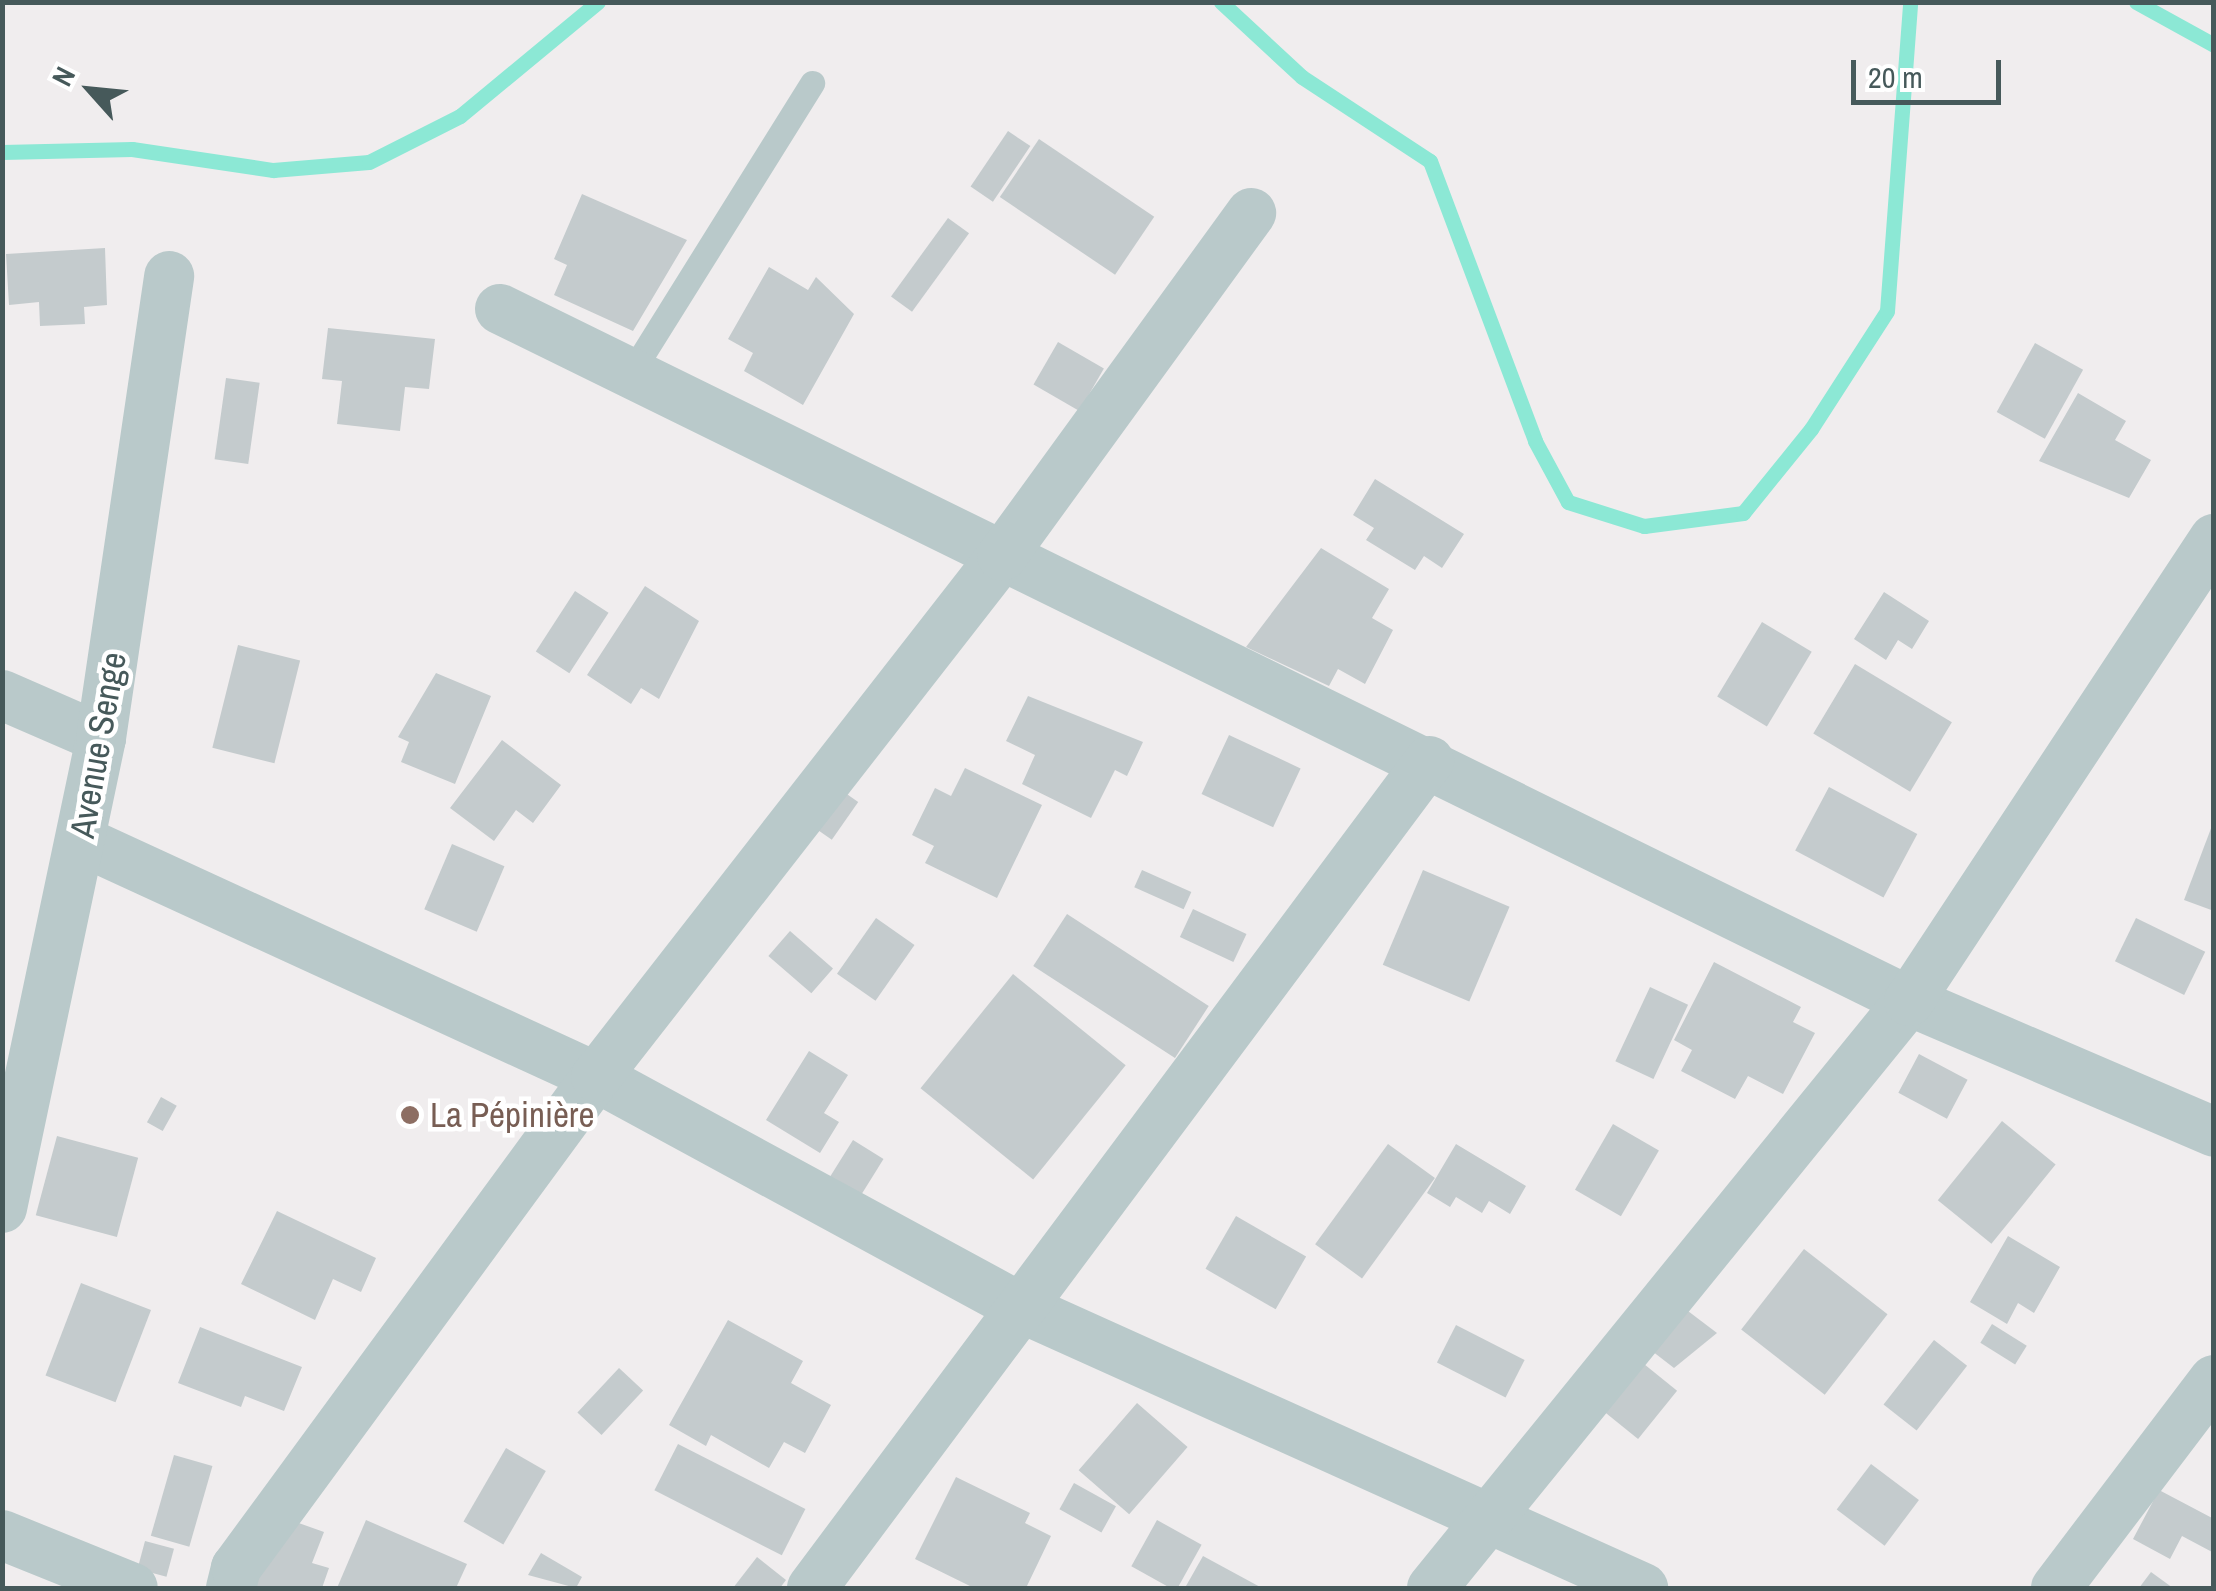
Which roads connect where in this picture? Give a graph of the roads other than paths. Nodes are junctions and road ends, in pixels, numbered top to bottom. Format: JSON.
{"nodes":[{"id":1,"x":812,"y":83,"type":"dead end"},
{"id":2,"x":1252,"y":213,"type":"dead end"},
{"id":3,"x":169,"y":276,"type":"dead end"},
{"id":4,"x":500,"y":309,"type":"dead end"},
{"id":5,"x":632,"y":373,"type":"junction"},
{"id":6,"x":2214,"y":538,"type":"edge"},
{"id":7,"x":1002,"y":556,"type":"junction"},
{"id":8,"x":2,"y":694,"type":"edge"},
{"id":9,"x":101,"y":738,"type":"junction"},
{"id":10,"x":1429,"y":761,"type":"junction"},
{"id":11,"x":82,"y":841,"type":"junction"},
{"id":12,"x":1909,"y":1001,"type":"junction"},
{"id":13,"x":596,"y":1077,"type":"junction"},
{"id":14,"x":2214,"y":1132,"type":"edge"},
{"id":15,"x":2,"y":1208,"type":"edge"},
{"id":16,"x":1026,"y":1310,"type":"junction"},
{"id":17,"x":2214,"y":1380,"type":"edge"},
{"id":18,"x":1488,"y":1517,"type":"junction"},
{"id":19,"x":2,"y":1535,"type":"edge"},
{"id":20,"x":134,"y":1588,"type":"edge"},
{"id":21,"x":231,"y":1588,"type":"edge"},
{"id":22,"x":812,"y":1588,"type":"edge"},
{"id":23,"x":1432,"y":1588,"type":"edge"},
{"id":24,"x":1643,"y":1588,"type":"edge"},
{"id":25,"x":2056,"y":1588,"type":"edge"}],
"edges":[{"from":1,"to":5,"type":"lane"},
{"from":2,"to":7,"type":"street"},
{"from":3,"to":9,"type":"street","name":"Avenue Senge"},
{"from":4,"to":5,"type":"street"},
{"from":5,"to":7,"type":"street"},
{"from":6,"to":12,"type":"street"},
{"from":7,"to":10,"type":"street"},
{"from":7,"to":13,"type":"street"},
{"from":8,"to":9,"type":"street"},
{"from":9,"to":11,"type":"street","name":"Avenue Senge"},
{"from":10,"to":12,"type":"street"},
{"from":10,"to":16,"type":"street"},
{"from":11,"to":13,"type":"street"},
{"from":11,"to":15,"type":"street","name":"Avenue Senge"},
{"from":12,"to":14,"type":"street"},
{"from":12,"to":18,"type":"street"},
{"from":13,"to":16,"type":"street"},
{"from":13,"to":21,"type":"street"},
{"from":16,"to":18,"type":"street"},
{"from":16,"to":22,"type":"street"},
{"from":17,"to":25,"type":"street"},
{"from":18,"to":23,"type":"street"},
{"from":18,"to":24,"type":"street"},
{"from":19,"to":20,"type":"street"}]}
